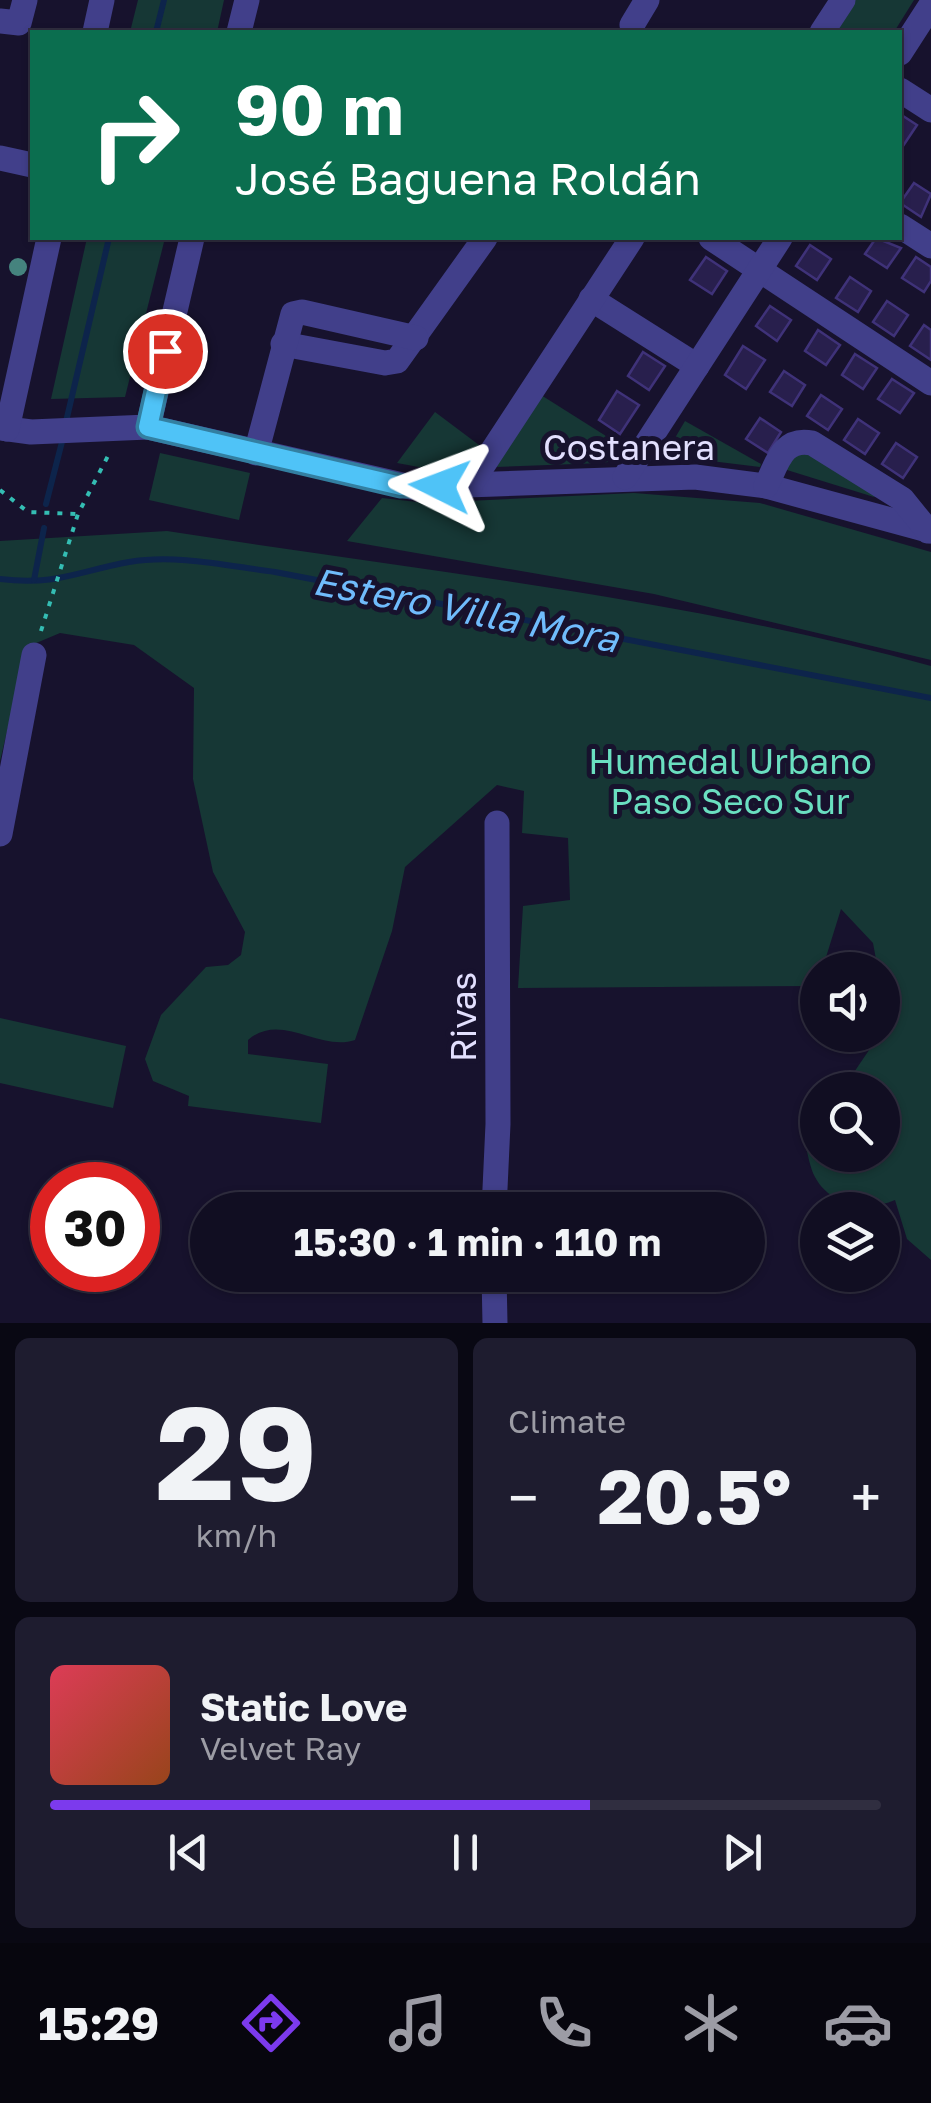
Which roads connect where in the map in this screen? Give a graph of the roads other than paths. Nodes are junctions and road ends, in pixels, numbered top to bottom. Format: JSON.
{"nodes":[{"id":1,"x":26,"y":0,"type":"edge"},
{"id":2,"x":102,"y":0,"type":"edge"},
{"id":3,"x":247,"y":0,"type":"edge"},
{"id":4,"x":647,"y":0,"type":"edge"},
{"id":5,"x":843,"y":0,"type":"edge"},
{"id":6,"x":931,"y":5,"type":"edge"},
{"id":7,"x":0,"y":21,"type":"edge"},
{"id":8,"x":632,"y":25,"type":"dead end"},
{"id":9,"x":95,"y":30,"type":"edge"},
{"id":10,"x":240,"y":30,"type":"edge"},
{"id":11,"x":823,"y":30,"type":"edge"},
{"id":12,"x":902,"y":50,"type":"edge"},
{"id":13,"x":902,"y":91,"type":"edge"},
{"id":14,"x":931,"y":110,"type":"edge"},
{"id":15,"x":0,"y":158,"type":"edge"},
{"id":16,"x":30,"y":165,"type":"edge"},
{"id":17,"x":902,"y":227,"type":"edge"},
{"id":18,"x":49,"y":240,"type":"edge"},
{"id":19,"x":191,"y":240,"type":"edge"},
{"id":20,"x":483,"y":240,"type":"edge"},
{"id":21,"x":631,"y":240,"type":"edge"},
{"id":22,"x":714,"y":240,"type":"edge"},
{"id":23,"x":779,"y":240,"type":"edge"},
{"id":24,"x":931,"y":246,"type":"edge"},
{"id":25,"x":760,"y":270,"type":"junction"},
{"id":26,"x":592,"y":299,"type":"junction"},
{"id":27,"x":697,"y":366,"type":"junction"},
{"id":28,"x":931,"y":383,"type":"edge"},
{"id":29,"x":127,"y":427,"type":"junction"},
{"id":30,"x":3,"y":428,"type":"edge"},
{"id":31,"x":256,"y":453,"type":"junction"},
{"id":32,"x":625,"y":477,"type":"junction"},
{"id":33,"x":470,"y":485,"type":"junction"},
{"id":34,"x":766,"y":486,"type":"junction"},
{"id":35,"x":930,"y":531,"type":"edge"},
{"id":36,"x":34,"y":655,"type":"road end"},
{"id":37,"x":496,"y":822,"type":"dead end"},
{"id":38,"x":0,"y":834,"type":"edge"},
{"id":39,"x":495,"y":1192,"type":"edge"},
{"id":40,"x":494,"y":1292,"type":"edge"},
{"id":41,"x":494,"y":1323,"type":"edge"}],
"edges":[{"from":1,"to":7,"type":"street"},
{"from":2,"to":9,"type":"street"},
{"from":3,"to":10,"type":"street"},
{"from":4,"to":8,"type":"street"},
{"from":5,"to":11,"type":"street"},
{"from":6,"to":12,"type":"street"},
{"from":13,"to":14,"type":"street"},
{"from":15,"to":16,"type":"street"},
{"from":17,"to":24,"type":"street"},
{"from":18,"to":30,"type":"street"},
{"from":19,"to":29,"type":"street"},
{"from":20,"to":31,"type":"street"},
{"from":21,"to":26,"type":"street"},
{"from":22,"to":25,"type":"street"},
{"from":23,"to":25,"type":"street"},
{"from":25,"to":27,"type":"street"},
{"from":25,"to":28,"type":"street"},
{"from":26,"to":27,"type":"street"},
{"from":26,"to":33,"type":"street"},
{"from":27,"to":32,"type":"street"},
{"from":29,"to":30,"type":"street","name":"Costanera"},
{"from":29,"to":31,"type":"street","name":"Costanera"},
{"from":31,"to":33,"type":"street","name":"Costanera"},
{"from":32,"to":33,"type":"street","name":"Costanera"},
{"from":32,"to":34,"type":"street","name":"Costanera"},
{"from":34,"to":35,"type":"street","name":"Costanera"},
{"from":34,"to":35,"type":"street"},
{"from":36,"to":38,"type":"street"},
{"from":37,"to":39,"type":"street","name":"Rivas"},
{"from":40,"to":41,"type":"street"}]}
